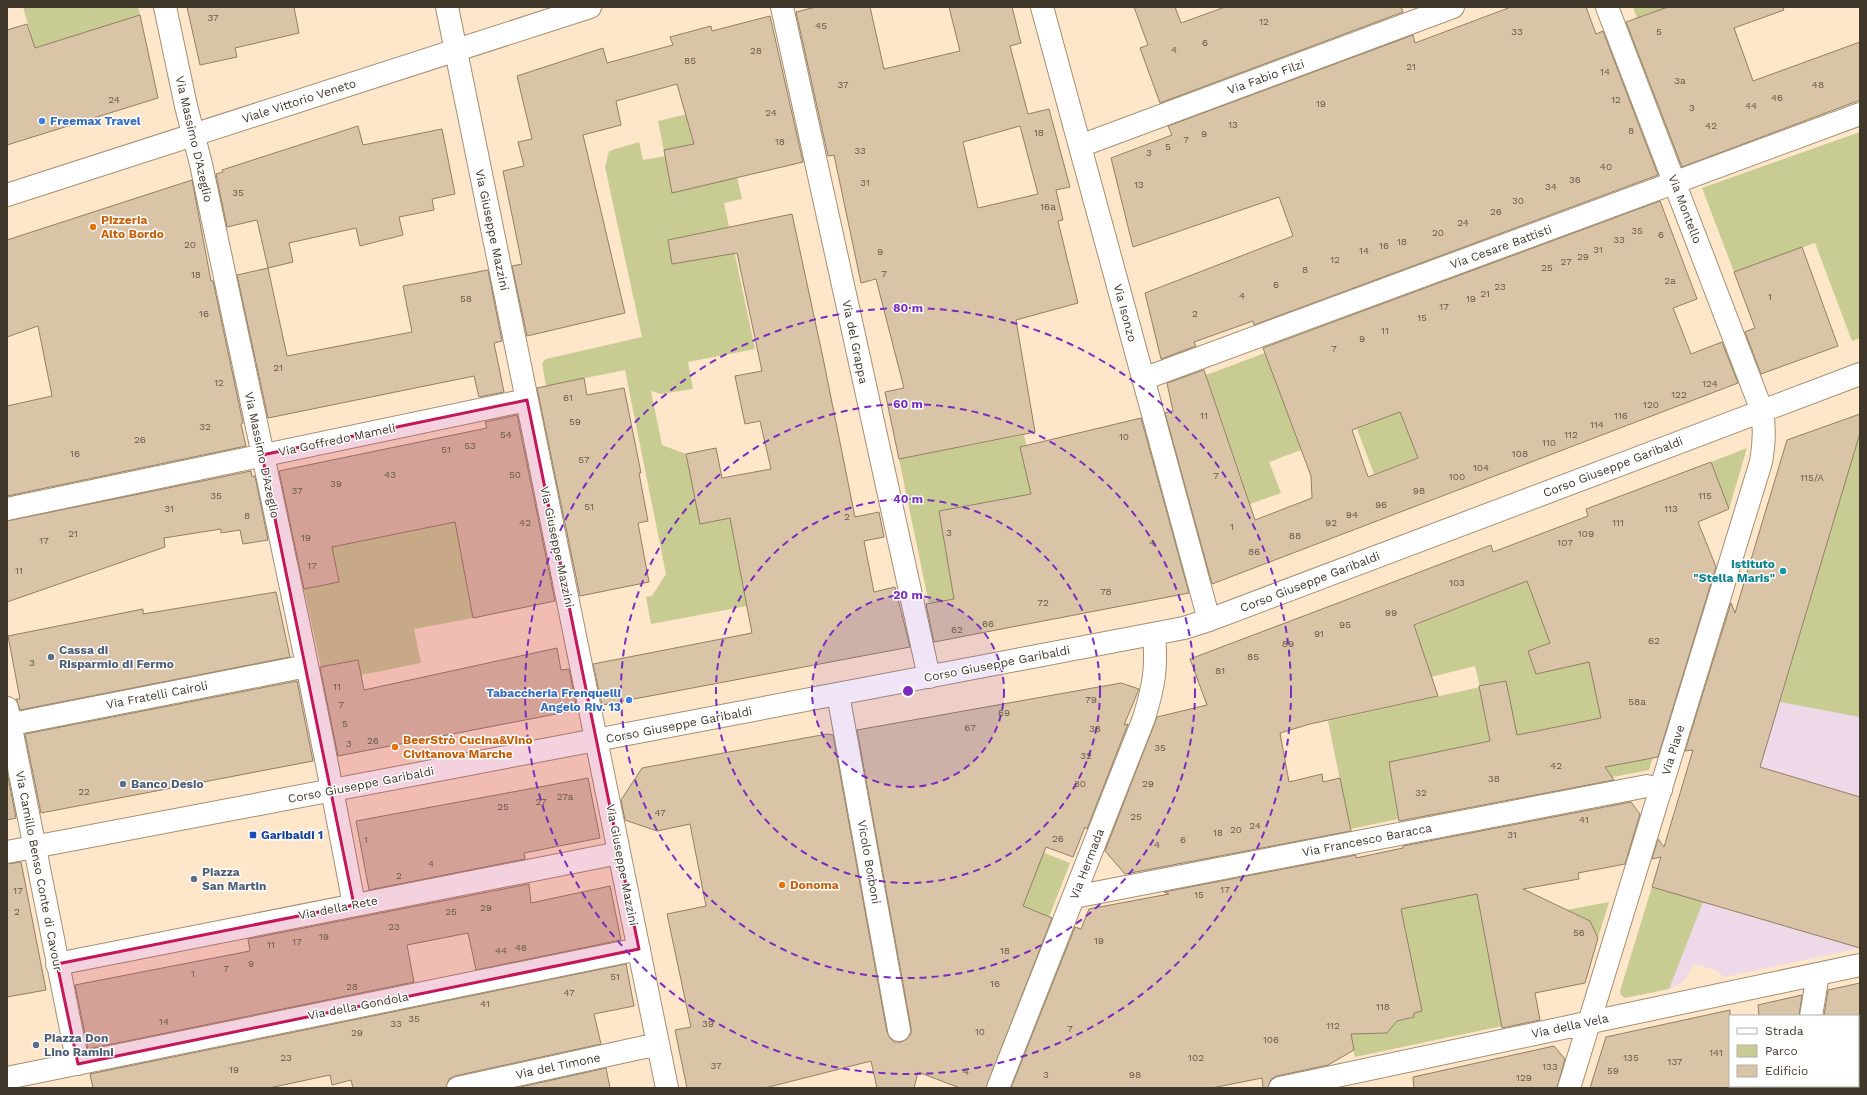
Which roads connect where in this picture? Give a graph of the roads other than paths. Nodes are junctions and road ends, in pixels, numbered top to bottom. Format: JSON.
{"nodes":[{"id":1,"x":165,"y":7,"type":"edge"},
{"id":2,"x":447,"y":7,"type":"edge"},
{"id":3,"x":590,"y":7,"type":"edge"},
{"id":4,"x":782,"y":7,"type":"edge"},
{"id":5,"x":1042,"y":7,"type":"edge"},
{"id":6,"x":1453,"y":7,"type":"edge"},
{"id":7,"x":1608,"y":7,"type":"edge"},
{"id":8,"x":456,"y":50,"type":"junction"},
{"id":9,"x":1860,"y":114,"type":"edge"},
{"id":10,"x":194,"y":135,"type":"junction"},
{"id":11,"x":1080,"y":146,"type":"junction"},
{"id":12,"x":1675,"y":182,"type":"junction"},
{"id":13,"x":7,"y":195,"type":"edge"},
{"id":14,"x":1860,"y":374,"type":"edge"},
{"id":15,"x":1143,"y":379,"type":"junction"},
{"id":16,"x":527,"y":400,"type":"junction"},
{"id":17,"x":1762,"y":411,"type":"junction"},
{"id":18,"x":262,"y":455,"type":"junction"},
{"id":19,"x":7,"y":510,"type":"edge"},
{"id":20,"x":1209,"y":620,"type":"junction"},
{"id":21,"x":1154,"y":634,"type":"junction"},
{"id":22,"x":307,"y":666,"type":"junction"},
{"id":23,"x":928,"y":677,"type":"junction"},
{"id":24,"x":838,"y":694,"type":"junction"},
{"id":25,"x":8,"y":719,"type":"edge"},
{"id":26,"x":596,"y":740,"type":"junction"},
{"id":27,"x":333,"y":790,"type":"junction"},
{"id":28,"x":1660,"y":790,"type":"junction"},
{"id":29,"x":33,"y":847,"type":"junction"},
{"id":30,"x":7,"y":852,"type":"edge"},
{"id":31,"x":619,"y":853,"type":"junction"},
{"id":32,"x":1074,"y":897,"type":"junction"},
{"id":33,"x":354,"y":905,"type":"junction"},
{"id":34,"x":639,"y":949,"type":"junction"},
{"id":35,"x":57,"y":964,"type":"junction"},
{"id":36,"x":1860,"y":965,"type":"edge"},
{"id":37,"x":1818,"y":974,"type":"junction"},
{"id":38,"x":1810,"y":1015,"type":"edge"},
{"id":39,"x":1589,"y":1022,"type":"junction"},
{"id":40,"x":900,"y":1030,"type":"dead end"},
{"id":41,"x":658,"y":1044,"type":"junction"},
{"id":42,"x":78,"y":1064,"type":"junction"},
{"id":43,"x":7,"y":1078,"type":"edge"},
{"id":44,"x":458,"y":1088,"type":"edge"},
{"id":45,"x":667,"y":1088,"type":"edge"},
{"id":46,"x":998,"y":1088,"type":"edge"},
{"id":47,"x":1280,"y":1088,"type":"edge"},
{"id":48,"x":1569,"y":1088,"type":"edge"}],
"edges":[{"from":1,"to":10,"type":"street","name":"Via Massimo D'Azeglio"},
{"from":2,"to":8,"type":"street","name":"Via Giuseppe Mazzini"},
{"from":3,"to":8,"type":"street","name":"Viale Vittorio Veneto"},
{"from":4,"to":23,"type":"street","name":"Via del Grappa"},
{"from":5,"to":11,"type":"street","name":"Via Isonzo"},
{"from":6,"to":11,"type":"street","name":"Via Fabio Filzi"},
{"from":7,"to":12,"type":"street","name":"Via Montello"},
{"from":8,"to":10,"type":"street","name":"Viale Vittorio Veneto"},
{"from":8,"to":16,"type":"street","name":"Via Giuseppe Mazzini"},
{"from":9,"to":12,"type":"street","name":"Via Cesare Battisti"},
{"from":10,"to":13,"type":"street","name":"Viale Vittorio Veneto"},
{"from":10,"to":18,"type":"street","name":"Via Massimo D'Azeglio"},
{"from":11,"to":15,"type":"street","name":"Via Isonzo"},
{"from":12,"to":15,"type":"street","name":"Via Cesare Battisti"},
{"from":12,"to":17,"type":"street","name":"Via Montello"},
{"from":14,"to":17,"type":"street","name":"Corso Giuseppe Garibaldi"},
{"from":15,"to":20,"type":"street","name":"Via Isonzo"},
{"from":16,"to":18,"type":"street","name":"Via Goffredo Mameli"},
{"from":16,"to":26,"type":"street","name":"Via Giuseppe Mazzini"},
{"from":17,"to":20,"type":"street","name":"Corso Giuseppe Garibaldi"},
{"from":17,"to":28,"type":"street","name":"Via Piave"},
{"from":18,"to":19,"type":"street","name":"Via Goffredo Mameli"},
{"from":18,"to":22,"type":"street","name":"Via Massimo D'Azeglio"},
{"from":20,"to":21,"type":"street","name":"Corso Giuseppe Garibaldi"},
{"from":21,"to":23,"type":"street","name":"Corso Giuseppe Garibaldi"},
{"from":21,"to":32,"type":"street","name":"Via Hermada"},
{"from":22,"to":25,"type":"street","name":"Via Fratelli Cairoli"},
{"from":22,"to":27,"type":"street","name":"Via Massimo D'Azeglio"},
{"from":23,"to":24,"type":"street","name":"Corso Giuseppe Garibaldi"},
{"from":24,"to":26,"type":"street","name":"Corso Giuseppe Garibaldi"},
{"from":24,"to":40,"type":"street","name":"Vicolo Borboni"},
{"from":25,"to":29,"type":"street","name":"Via Camillo Benso Conte di Cavour"},
{"from":26,"to":27,"type":"street","name":"Corso Giuseppe Garibaldi"},
{"from":26,"to":31,"type":"street","name":"Via Giuseppe Mazzini"},
{"from":27,"to":29,"type":"street","name":"Corso Giuseppe Garibaldi"},
{"from":27,"to":33,"type":"street","name":"Via Massimo D'Azeglio"},
{"from":28,"to":32,"type":"street","name":"Via Francesco Baracca"},
{"from":28,"to":39,"type":"street","name":"Via Piave"},
{"from":29,"to":30,"type":"street","name":"Corso Giuseppe Garibaldi"},
{"from":29,"to":35,"type":"street","name":"Via Camillo Benso Conte di Cavour"},
{"from":31,"to":33,"type":"street","name":"Via della Rete"},
{"from":31,"to":34,"type":"street","name":"Via Giuseppe Mazzini"},
{"from":32,"to":46,"type":"street","name":"Via Hermada"},
{"from":33,"to":35,"type":"street","name":"Via della Rete"},
{"from":34,"to":41,"type":"street","name":"Via Giuseppe Mazzini"},
{"from":34,"to":42,"type":"street","name":"Via della Gondola"},
{"from":35,"to":42,"type":"street","name":"Via Camillo Benso Conte di Cavour"},
{"from":36,"to":37,"type":"street","name":"Via della Vela"},
{"from":37,"to":38,"type":"street"},
{"from":37,"to":39,"type":"street","name":"Via della Vela"},
{"from":39,"to":47,"type":"street","name":"Via della Vela"},
{"from":39,"to":48,"type":"street","name":"Via Piave"},
{"from":41,"to":44,"type":"street","name":"Via del Timone"},
{"from":41,"to":45,"type":"street","name":"Via Giuseppe Mazzini"},
{"from":42,"to":43,"type":"street"}]}
